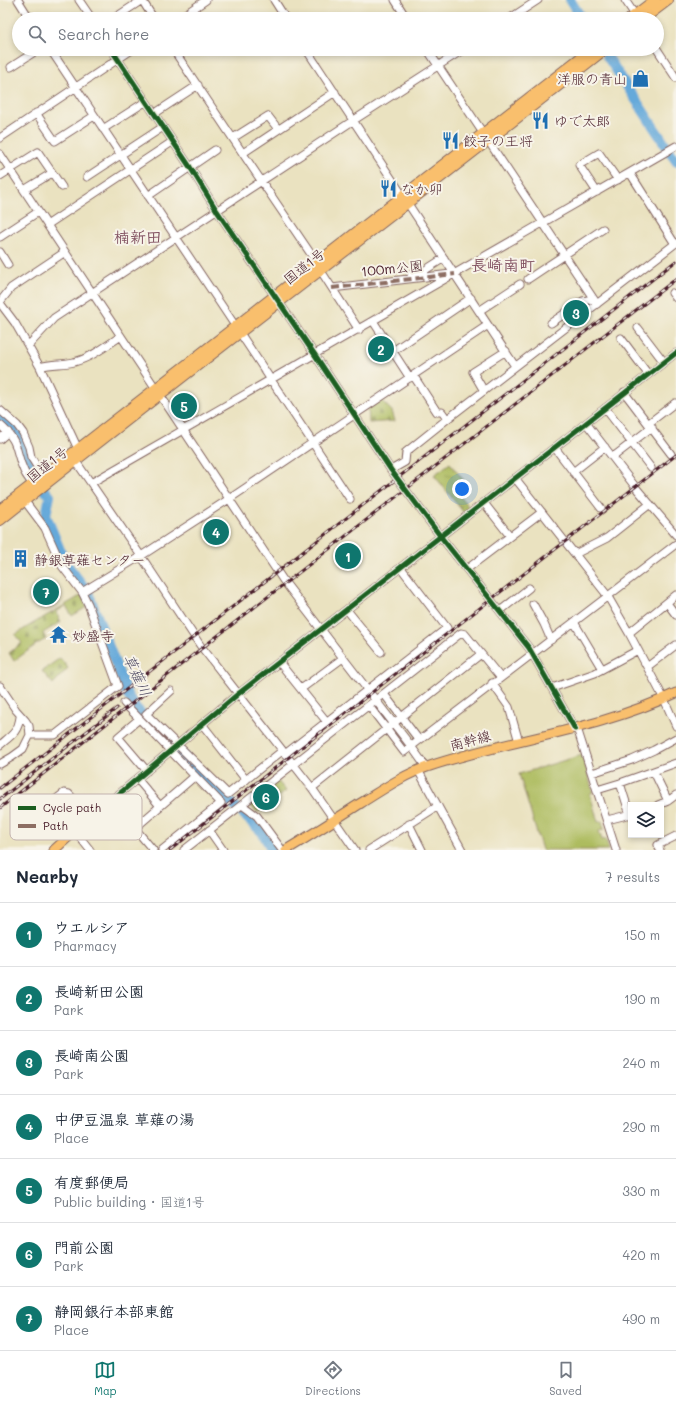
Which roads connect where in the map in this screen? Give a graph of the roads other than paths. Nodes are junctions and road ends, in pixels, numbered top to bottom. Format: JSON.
{"nodes":[{"id":1,"x":18,"y":0,"type":"edge"},
{"id":2,"x":79,"y":0,"type":"edge"},
{"id":3,"x":142,"y":0,"type":"edge"},
{"id":4,"x":206,"y":0,"type":"edge"},
{"id":5,"x":274,"y":0,"type":"edge"},
{"id":6,"x":395,"y":0,"type":"edge"},
{"id":7,"x":538,"y":0,"type":"edge"},
{"id":8,"x":625,"y":0,"type":"edge"},
{"id":9,"x":655,"y":0,"type":"edge"},
{"id":10,"x":668,"y":0,"type":"edge"},
{"id":11,"x":26,"y":12,"type":"edge"},
{"id":12,"x":87,"y":12,"type":"edge"},
{"id":13,"x":124,"y":12,"type":"edge"},
{"id":14,"x":150,"y":12,"type":"edge"},
{"id":15,"x":188,"y":12,"type":"edge"},
{"id":16,"x":282,"y":12,"type":"edge"},
{"id":17,"x":403,"y":12,"type":"edge"},
{"id":18,"x":520,"y":12,"type":"edge"},
{"id":19,"x":632,"y":12,"type":"edge"},
{"id":20,"x":642,"y":12,"type":"edge"},
{"id":21,"x":647,"y":12,"type":"edge"},
{"id":22,"x":28,"y":56,"type":"edge"},
{"id":23,"x":55,"y":56,"type":"edge"},
{"id":24,"x":115,"y":56,"type":"edge"},
{"id":25,"x":123,"y":56,"type":"edge"},
{"id":26,"x":178,"y":56,"type":"edge"},
{"id":27,"x":311,"y":56,"type":"edge"},
{"id":28,"x":432,"y":56,"type":"edge"},
{"id":29,"x":453,"y":56,"type":"edge"},
{"id":30,"x":583,"y":56,"type":"edge"},
{"id":31,"x":595,"y":56,"type":"edge"},
{"id":32,"x":662,"y":56,"type":"edge"},
{"id":33,"x":117,"y":60,"type":"junction"},
{"id":34,"x":438,"y":66,"type":"junction"},
{"id":35,"x":12,"y":67,"type":"dead end"},
{"id":36,"x":676,"y":78,"type":"edge"},
{"id":37,"x":198,"y":85,"type":"junction"},
{"id":38,"x":75,"y":87,"type":"junction"},
{"id":39,"x":335,"y":92,"type":"junction"},
{"id":40,"x":145,"y":102,"type":"junction"},
{"id":41,"x":36,"y":113,"type":"junction"},
{"id":42,"x":154,"y":114,"type":"junction"},
{"id":43,"x":94,"y":116,"type":"junction"},
{"id":44,"x":354,"y":120,"type":"junction"},
{"id":45,"x":163,"y":127,"type":"junction"},
{"id":46,"x":103,"y":129,"type":"junction"},
{"id":47,"x":278,"y":130,"type":"junction"},
{"id":48,"x":485,"y":137,"type":"junction"},
{"id":49,"x":0,"y":138,"type":"edge"},
{"id":50,"x":233,"y":138,"type":"junction"},
{"id":51,"x":172,"y":142,"type":"junction"},
{"id":52,"x":676,"y":146,"type":"edge"},
{"id":53,"x":215,"y":150,"type":"dead end"},
{"id":54,"x":243,"y":153,"type":"junction"},
{"id":55,"x":0,"y":154,"type":"edge"},
{"id":56,"x":121,"y":155,"type":"junction"},
{"id":57,"x":190,"y":167,"type":"junction"},
{"id":58,"x":130,"y":169,"type":"junction"},
{"id":59,"x":10,"y":170,"type":"junction"},
{"id":60,"x":52,"y":173,"type":"junction"},
{"id":61,"x":630,"y":173,"type":"junction"},
{"id":62,"x":0,"y":176,"type":"edge"},
{"id":63,"x":87,"y":177,"type":"dead end"},
{"id":64,"x":618,"y":180,"type":"junction"},
{"id":65,"x":262,"y":182,"type":"junction"},
{"id":66,"x":62,"y":187,"type":"dead end"},
{"id":67,"x":24,"y":190,"type":"junction"},
{"id":68,"x":597,"y":192,"type":"junction"},
{"id":69,"x":148,"y":196,"type":"junction"},
{"id":70,"x":406,"y":199,"type":"junction"},
{"id":71,"x":217,"y":211,"type":"junction"},
{"id":72,"x":38,"y":212,"type":"junction"},
{"id":73,"x":543,"y":224,"type":"junction"},
{"id":74,"x":47,"y":225,"type":"junction"},
{"id":75,"x":603,"y":229,"type":"dead end"},
{"id":76,"x":0,"y":237,"type":"edge"},
{"id":77,"x":176,"y":238,"type":"junction"},
{"id":78,"x":675,"y":244,"type":"edge"},
{"id":79,"x":0,"y":252,"type":"edge"},
{"id":80,"x":65,"y":252,"type":"junction"},
{"id":81,"x":564,"y":255,"type":"junction"},
{"id":82,"x":444,"y":258,"type":"junction"},
{"id":83,"x":8,"y":265,"type":"dead end"},
{"id":84,"x":319,"y":267,"type":"junction"},
{"id":85,"x":455,"y":274,"type":"junction"},
{"id":86,"x":405,"y":275,"type":"dead end"},
{"id":87,"x":528,"y":279,"type":"dead end"},
{"id":88,"x":520,"y":284,"type":"dead end"},
{"id":89,"x":332,"y":288,"type":"junction"},
{"id":90,"x":92,"y":293,"type":"junction"},
{"id":91,"x":470,"y":298,"type":"junction"},
{"id":92,"x":277,"y":300,"type":"junction"},
{"id":93,"x":595,"y":302,"type":"junction"},
{"id":94,"x":0,"y":303,"type":"edge"},
{"id":95,"x":479,"y":312,"type":"junction"},
{"id":96,"x":373,"y":321,"type":"junction"},
{"id":97,"x":551,"y":323,"type":"dead end"},
{"id":98,"x":488,"y":325,"type":"junction"},
{"id":99,"x":638,"y":328,"type":"dead end"},
{"id":100,"x":238,"y":330,"type":"junction"},
{"id":101,"x":359,"y":330,"type":"junction"},
{"id":102,"x":121,"y":336,"type":"junction"},
{"id":103,"x":622,"y":338,"type":"dead end"},
{"id":104,"x":28,"y":346,"type":"junction"},
{"id":105,"x":392,"y":351,"type":"junction"},
{"id":106,"x":506,"y":352,"type":"junction"},
{"id":107,"x":676,"y":353,"type":"edge"},
{"id":108,"x":315,"y":355,"type":"junction"},
{"id":109,"x":664,"y":362,"type":"junction"},
{"id":110,"x":515,"y":366,"type":"junction"},
{"id":111,"x":40,"y":368,"type":"junction"},
{"id":112,"x":648,"y":374,"type":"junction"},
{"id":113,"x":411,"y":377,"type":"junction"},
{"id":114,"x":271,"y":380,"type":"junction"},
{"id":115,"x":484,"y":391,"type":"junction"},
{"id":116,"x":158,"y":392,"type":"junction"},
{"id":117,"x":624,"y":392,"type":"junction"},
{"id":118,"x":675,"y":403,"type":"dead end"},
{"id":119,"x":605,"y":408,"type":"junction"},
{"id":120,"x":0,"y":410,"type":"edge"},
{"id":121,"x":354,"y":415,"type":"junction"},
{"id":122,"x":447,"y":419,"type":"junction"},
{"id":123,"x":586,"y":423,"type":"junction"},
{"id":124,"x":0,"y":425,"type":"edge"},
{"id":125,"x":650,"y":425,"type":"junction"},
{"id":126,"x":183,"y":430,"type":"junction"},
{"id":127,"x":8,"y":432,"type":"junction"},
{"id":128,"x":0,"y":439,"type":"edge"},
{"id":129,"x":313,"y":442,"type":"junction"},
{"id":130,"x":632,"y":443,"type":"junction"},
{"id":131,"x":605,"y":447,"type":"junction"},
{"id":132,"x":555,"y":448,"type":"junction"},
{"id":133,"x":78,"y":449,"type":"junction"},
{"id":134,"x":671,"y":454,"type":"dead end"},
{"id":135,"x":613,"y":458,"type":"junction"},
{"id":136,"x":75,"y":460,"type":"junction"},
{"id":137,"x":651,"y":468,"type":"dead end"},
{"id":138,"x":391,"y":470,"type":"junction"},
{"id":139,"x":573,"y":472,"type":"junction"},
{"id":140,"x":43,"y":476,"type":"junction"},
{"id":141,"x":516,"y":478,"type":"junction"},
{"id":142,"x":91,"y":483,"type":"junction"},
{"id":143,"x":32,"y":484,"type":"junction"},
{"id":144,"x":350,"y":498,"type":"dead end"},
{"id":145,"x":228,"y":499,"type":"junction"},
{"id":146,"x":24,"y":500,"type":"junction"},
{"id":147,"x":484,"y":503,"type":"junction"},
{"id":148,"x":650,"y":504,"type":"junction"},
{"id":149,"x":1,"y":508,"type":"edge"},
{"id":150,"x":601,"y":508,"type":"dead end"},
{"id":151,"x":542,"y":512,"type":"junction"},
{"id":152,"x":0,"y":520,"type":"edge"},
{"id":153,"x":676,"y":533,"type":"edge"},
{"id":154,"x":510,"y":536,"type":"junction"},
{"id":155,"x":441,"y":537,"type":"junction"},
{"id":156,"x":676,"y":544,"type":"edge"},
{"id":157,"x":575,"y":554,"type":"junction"},
{"id":158,"x":141,"y":556,"type":"junction"},
{"id":159,"x":401,"y":568,"type":"junction"},
{"id":160,"x":467,"y":569,"type":"junction"},
{"id":161,"x":529,"y":588,"type":"dead end"},
{"id":162,"x":82,"y":592,"type":"junction"},
{"id":163,"x":607,"y":595,"type":"junction"},
{"id":164,"x":676,"y":595,"type":"edge"},
{"id":165,"x":666,"y":603,"type":"junction"},
{"id":166,"x":533,"y":604,"type":"dead end"},
{"id":167,"x":347,"y":610,"type":"junction"},
{"id":168,"x":500,"y":611,"type":"junction"},
{"id":169,"x":676,"y":615,"type":"edge"},
{"id":170,"x":574,"y":622,"type":"junction"},
{"id":171,"x":321,"y":629,"type":"junction"},
{"id":172,"x":629,"y":633,"type":"junction"},
{"id":173,"x":551,"y":640,"type":"junction"},
{"id":174,"x":676,"y":645,"type":"edge"},
{"id":175,"x":638,"y":650,"type":"junction"},
{"id":176,"x":382,"y":652,"type":"dead end"},
{"id":177,"x":532,"y":653,"type":"junction"},
{"id":178,"x":481,"y":654,"type":"junction"},
{"id":179,"x":343,"y":658,"type":"junction"},
{"id":180,"x":279,"y":662,"type":"junction"},
{"id":181,"x":647,"y":667,"type":"junction"},
{"id":182,"x":602,"y":670,"type":"junction"},
{"id":183,"x":500,"y":678,"type":"junction"},
{"id":184,"x":492,"y":683,"type":"junction"},
{"id":185,"x":0,"y":686,"type":"edge"},
{"id":186,"x":552,"y":688,"type":"junction"},
{"id":187,"x":301,"y":689,"type":"junction"},
{"id":188,"x":368,"y":689,"type":"junction"},
{"id":189,"x":171,"y":691,"type":"dead end"},
{"id":190,"x":676,"y":693,"type":"edge"},
{"id":191,"x":238,"y":694,"type":"junction"},
{"id":192,"x":384,"y":694,"type":"junction"},
{"id":193,"x":664,"y":699,"type":"junction"},
{"id":194,"x":376,"y":701,"type":"junction"},
{"id":195,"x":124,"y":703,"type":"dead end"},
{"id":196,"x":369,"y":706,"type":"junction"},
{"id":197,"x":20,"y":716,"type":"junction"},
{"id":198,"x":401,"y":718,"type":"junction"},
{"id":199,"x":139,"y":720,"type":"junction"},
{"id":200,"x":327,"y":722,"type":"junction"},
{"id":201,"x":202,"y":724,"type":"junction"},
{"id":202,"x":394,"y":724,"type":"junction"},
{"id":203,"x":676,"y":726,"type":"edge"},
{"id":204,"x":576,"y":728,"type":"junction"},
{"id":205,"x":387,"y":729,"type":"junction"},
{"id":206,"x":30,"y":735,"type":"junction"},
{"id":207,"x":676,"y":738,"type":"edge"},
{"id":208,"x":419,"y":740,"type":"junction"},
{"id":209,"x":519,"y":742,"type":"junction"},
{"id":210,"x":0,"y":745,"type":"edge"},
{"id":211,"x":177,"y":745,"type":"junction"},
{"id":212,"x":411,"y":746,"type":"junction"},
{"id":213,"x":170,"y":751,"type":"junction"},
{"id":214,"x":284,"y":752,"type":"junction"},
{"id":215,"x":676,"y":763,"type":"edge"},
{"id":216,"x":0,"y":764,"type":"edge"},
{"id":217,"x":294,"y":765,"type":"junction"},
{"id":218,"x":422,"y":768,"type":"junction"},
{"id":219,"x":147,"y":771,"type":"junction"},
{"id":220,"x":654,"y":772,"type":"junction"},
{"id":221,"x":592,"y":773,"type":"junction"},
{"id":222,"x":195,"y":776,"type":"junction"},
{"id":223,"x":138,"y":780,"type":"junction"},
{"id":224,"x":246,"y":780,"type":"junction"},
{"id":225,"x":620,"y":783,"type":"junction"},
{"id":226,"x":312,"y":788,"type":"junction"},
{"id":227,"x":598,"y":790,"type":"junction"},
{"id":228,"x":121,"y":794,"type":"edge"},
{"id":229,"x":676,"y":795,"type":"edge"},
{"id":230,"x":668,"y":801,"type":"junction"},
{"id":231,"x":664,"y":803,"type":"edge"},
{"id":232,"x":241,"y":805,"type":"junction"},
{"id":233,"x":160,"y":806,"type":"junction"},
{"id":234,"x":438,"y":806,"type":"junction"},
{"id":235,"x":628,"y":806,"type":"edge"},
{"id":236,"x":628,"y":816,"type":"edge"},
{"id":237,"x":335,"y":820,"type":"junction"},
{"id":238,"x":607,"y":820,"type":"junction"},
{"id":239,"x":142,"y":821,"type":"edge"},
{"id":240,"x":409,"y":824,"type":"junction"},
{"id":241,"x":209,"y":830,"type":"junction"},
{"id":242,"x":676,"y":836,"type":"edge"},
{"id":243,"x":142,"y":837,"type":"edge"},
{"id":244,"x":63,"y":840,"type":"edge"},
{"id":245,"x":82,"y":840,"type":"edge"},
{"id":246,"x":54,"y":850,"type":"edge"},
{"id":247,"x":90,"y":850,"type":"edge"},
{"id":248,"x":153,"y":850,"type":"edge"},
{"id":249,"x":162,"y":850,"type":"edge"},
{"id":250,"x":184,"y":850,"type":"edge"},
{"id":251,"x":223,"y":850,"type":"edge"},
{"id":252,"x":282,"y":850,"type":"edge"},
{"id":253,"x":286,"y":850,"type":"edge"},
{"id":254,"x":355,"y":850,"type":"edge"},
{"id":255,"x":369,"y":850,"type":"edge"},
{"id":256,"x":422,"y":850,"type":"edge"},
{"id":257,"x":462,"y":850,"type":"edge"},
{"id":258,"x":616,"y":850,"type":"edge"},
{"id":259,"x":660,"y":850,"type":"edge"}],
"edges":[{"from":1,"to":11,"type":"street"},
{"from":2,"to":12,"type":"street"},
{"from":3,"to":13,"type":"street"},
{"from":3,"to":14,"type":"street"},
{"from":4,"to":15,"type":"street"},
{"from":5,"to":16,"type":"street"},
{"from":6,"to":17,"type":"street"},
{"from":7,"to":18,"type":"street"},
{"from":8,"to":19,"type":"street"},
{"from":9,"to":20,"type":"highway"},
{"from":10,"to":21,"type":"highway"},
{"from":22,"to":35,"type":"street"},
{"from":23,"to":38,"type":"street"},
{"from":24,"to":33,"type":"street"},
{"from":25,"to":33,"type":"street"},
{"from":26,"to":37,"type":"street"},
{"from":27,"to":39,"type":"street"},
{"from":28,"to":34,"type":"street"},
{"from":29,"to":34,"type":"street"},
{"from":30,"to":48,"type":"highway","name":"国道1号"},
{"from":31,"to":48,"type":"highway","name":"国道1号"},
{"from":32,"to":36,"type":"street"},
{"from":33,"to":38,"type":"street"},
{"from":33,"to":40,"type":"street"},
{"from":34,"to":44,"type":"street"},
{"from":34,"to":48,"type":"street"},
{"from":37,"to":42,"type":"street"},
{"from":37,"to":50,"type":"street"},
{"from":38,"to":41,"type":"street"},
{"from":38,"to":43,"type":"street"},
{"from":39,"to":44,"type":"street"},
{"from":39,"to":47,"type":"street"},
{"from":40,"to":42,"type":"street"},
{"from":40,"to":46,"type":"street"},
{"from":41,"to":43,"type":"street"},
{"from":41,"to":49,"type":"street"},
{"from":42,"to":45,"type":"street"},
{"from":43,"to":46,"type":"street"},
{"from":44,"to":65,"type":"street"},
{"from":44,"to":70,"type":"street"},
{"from":45,"to":51,"type":"street"},
{"from":45,"to":56,"type":"street"},
{"from":46,"to":56,"type":"street"},
{"from":47,"to":50,"type":"street"},
{"from":47,"to":54,"type":"street"},
{"from":48,"to":70,"type":"highway","name":"国道1号"},
{"from":48,"to":73,"type":"street"},
{"from":50,"to":54,"type":"street"},
{"from":51,"to":57,"type":"street"},
{"from":51,"to":58,"type":"street"},
{"from":52,"to":61,"type":"street"},
{"from":53,"to":57,"type":"street"},
{"from":54,"to":65,"type":"street"},
{"from":55,"to":59,"type":"street"},
{"from":56,"to":58,"type":"street"},
{"from":56,"to":63,"type":"street"},
{"from":57,"to":69,"type":"street"},
{"from":57,"to":71,"type":"street"},
{"from":58,"to":69,"type":"street"},
{"from":58,"to":74,"type":"street"},
{"from":59,"to":60,"type":"street"},
{"from":59,"to":62,"type":"street"},
{"from":59,"to":67,"type":"street"},
{"from":60,"to":66,"type":"street"},
{"from":60,"to":67,"type":"street"},
{"from":61,"to":64,"type":"street"},
{"from":61,"to":78,"type":"street"},
{"from":64,"to":68,"type":"street"},
{"from":64,"to":68,"type":"street"},
{"from":65,"to":71,"type":"street"},
{"from":65,"to":84,"type":"street"},
{"from":67,"to":72,"type":"street"},
{"from":68,"to":73,"type":"street"},
{"from":69,"to":77,"type":"street"},
{"from":70,"to":82,"type":"street"},
{"from":70,"to":84,"type":"highway","name":"国道1号"},
{"from":71,"to":77,"type":"street"},
{"from":71,"to":92,"type":"street"},
{"from":72,"to":74,"type":"street"},
{"from":72,"to":76,"type":"street"},
{"from":73,"to":81,"type":"street"},
{"from":73,"to":85,"type":"street"},
{"from":74,"to":80,"type":"street"},
{"from":75,"to":81,"type":"street"},
{"from":77,"to":90,"type":"street"},
{"from":77,"to":100,"type":"street"},
{"from":78,"to":93,"type":"street"},
{"from":79,"to":83,"type":"street"},
{"from":80,"to":90,"type":"street"},
{"from":80,"to":94,"type":"street"},
{"from":81,"to":87,"type":"street"},
{"from":81,"to":93,"type":"street"},
{"from":82,"to":85,"type":"street"},
{"from":82,"to":86,"type":"street"},
{"from":84,"to":89,"type":"street"},
{"from":84,"to":92,"type":"highway","name":"国道1号"},
{"from":85,"to":89,"type":"street","name":"100m公園"},
{"from":85,"to":91,"type":"street"},
{"from":85,"to":96,"type":"street"},
{"from":88,"to":95,"type":"street"},
{"from":89,"to":101,"type":"street"},
{"from":90,"to":102,"type":"street"},
{"from":90,"to":104,"type":"street"},
{"from":91,"to":95,"type":"street"},
{"from":91,"to":105,"type":"street"},
{"from":92,"to":100,"type":"highway","name":"国道1号"},
{"from":92,"to":108,"type":"street"},
{"from":93,"to":97,"type":"street"},
{"from":93,"to":110,"type":"street"},
{"from":94,"to":104,"type":"street"},
{"from":95,"to":98,"type":"street"},
{"from":96,"to":101,"type":"street"},
{"from":96,"to":105,"type":"street"},
{"from":98,"to":106,"type":"street"},
{"from":98,"to":113,"type":"street"},
{"from":99,"to":109,"type":"street"},
{"from":100,"to":114,"type":"street"},
{"from":100,"to":116,"type":"highway","name":"国道1号"},
{"from":101,"to":108,"type":"street"},
{"from":102,"to":111,"type":"street"},
{"from":102,"to":116,"type":"street"},
{"from":103,"to":112,"type":"street"},
{"from":104,"to":111,"type":"street"},
{"from":105,"to":113,"type":"street"},
{"from":106,"to":110,"type":"street"},
{"from":106,"to":115,"type":"street"},
{"from":107,"to":109,"type":"street"},
{"from":108,"to":114,"type":"street"},
{"from":108,"to":121,"type":"street"},
{"from":109,"to":112,"type":"street"},
{"from":110,"to":115,"type":"street"},
{"from":111,"to":133,"type":"street"},
{"from":112,"to":117,"type":"street"},
{"from":113,"to":121,"type":"street"},
{"from":113,"to":122,"type":"street"},
{"from":114,"to":126,"type":"street"},
{"from":114,"to":129,"type":"street"},
{"from":115,"to":122,"type":"street"},
{"from":116,"to":126,"type":"street"},
{"from":116,"to":133,"type":"highway","name":"国道1号"},
{"from":116,"to":136,"type":"highway","name":"国道1号"},
{"from":117,"to":119,"type":"street"},
{"from":117,"to":125,"type":"street"},
{"from":118,"to":125,"type":"street"},
{"from":119,"to":123,"type":"street"},
{"from":119,"to":130,"type":"street"},
{"from":120,"to":140,"type":"street"},
{"from":121,"to":129,"type":"street"},
{"from":121,"to":138,"type":"street"},
{"from":122,"to":138,"type":"street"},
{"from":123,"to":131,"type":"street"},
{"from":123,"to":132,"type":"street"},
{"from":124,"to":127,"type":"street"},
{"from":125,"to":130,"type":"street"},
{"from":125,"to":134,"type":"street"},
{"from":126,"to":142,"type":"street"},
{"from":126,"to":145,"type":"street"},
{"from":127,"to":128,"type":"street"},
{"from":127,"to":143,"type":"street"},
{"from":129,"to":144,"type":"street"},
{"from":129,"to":145,"type":"street"},
{"from":130,"to":135,"type":"street"},
{"from":130,"to":137,"type":"street"},
{"from":131,"to":135,"type":"street"},
{"from":131,"to":139,"type":"street"},
{"from":132,"to":139,"type":"street"},
{"from":132,"to":141,"type":"street"},
{"from":133,"to":136,"type":"street"},
{"from":133,"to":140,"type":"highway","name":"国道1号"},
{"from":135,"to":148,"type":"street"},
{"from":136,"to":142,"type":"street"},
{"from":136,"to":146,"type":"highway","name":"国道1号"},
{"from":138,"to":155,"type":"street"},
{"from":139,"to":150,"type":"street"},
{"from":140,"to":143,"type":"highway","name":"国道1号"},
{"from":141,"to":147,"type":"street"},
{"from":141,"to":151,"type":"street"},
{"from":142,"to":158,"type":"street"},
{"from":143,"to":149,"type":"highway","name":"国道1号"},
{"from":145,"to":158,"type":"street"},
{"from":145,"to":171,"type":"street"},
{"from":146,"to":152,"type":"highway","name":"国道1号"},
{"from":146,"to":162,"type":"street"},
{"from":147,"to":154,"type":"street"},
{"from":147,"to":155,"type":"street"},
{"from":148,"to":153,"type":"street"},
{"from":148,"to":157,"type":"street"},
{"from":151,"to":154,"type":"street"},
{"from":151,"to":157,"type":"street"},
{"from":154,"to":160,"type":"street"},
{"from":155,"to":159,"type":"street"},
{"from":155,"to":160,"type":"street"},
{"from":156,"to":163,"type":"street"},
{"from":157,"to":163,"type":"street"},
{"from":158,"to":162,"type":"street"},
{"from":158,"to":191,"type":"street"},
{"from":159,"to":167,"type":"street"},
{"from":159,"to":188,"type":"street"},
{"from":160,"to":168,"type":"street"},
{"from":161,"to":168,"type":"street"},
{"from":162,"to":206,"type":"street"},
{"from":163,"to":170,"type":"street"},
{"from":163,"to":172,"type":"street"},
{"from":164,"to":165,"type":"street"},
{"from":165,"to":169,"type":"street"},
{"from":165,"to":172,"type":"street"},
{"from":166,"to":173,"type":"street"},
{"from":167,"to":171,"type":"street"},
{"from":167,"to":176,"type":"street"},
{"from":168,"to":177,"type":"street"},
{"from":170,"to":173,"type":"street"},
{"from":170,"to":182,"type":"street"},
{"from":171,"to":179,"type":"street"},
{"from":171,"to":180,"type":"street"},
{"from":172,"to":175,"type":"street"},
{"from":173,"to":177,"type":"street"},
{"from":174,"to":181,"type":"street"},
{"from":175,"to":181,"type":"street"},
{"from":175,"to":182,"type":"street"},
{"from":177,"to":183,"type":"street"},
{"from":177,"to":186,"type":"street"},
{"from":178,"to":183,"type":"street"},
{"from":178,"to":192,"type":"street"},
{"from":178,"to":198,"type":"street"},
{"from":179,"to":187,"type":"street"},
{"from":179,"to":188,"type":"street"},
{"from":180,"to":187,"type":"street"},
{"from":180,"to":191,"type":"street"},
{"from":181,"to":193,"type":"street"},
{"from":182,"to":186,"type":"street"},
{"from":183,"to":184,"type":"street"},
{"from":184,"to":208,"type":"street"},
{"from":184,"to":209,"type":"street"},
{"from":185,"to":197,"type":"street"},
{"from":186,"to":204,"type":"street"},
{"from":187,"to":200,"type":"street"},
{"from":188,"to":194,"type":"street"},
{"from":188,"to":200,"type":"street"},
{"from":189,"to":211,"type":"street"},
{"from":190,"to":193,"type":"main road","name":"南幹線"},
{"from":191,"to":201,"type":"street"},
{"from":191,"to":214,"type":"street"},
{"from":192,"to":194,"type":"street"},
{"from":192,"to":198,"type":"street"},
{"from":193,"to":203,"type":"street"},
{"from":193,"to":204,"type":"main road","name":"南幹線"},
{"from":194,"to":196,"type":"street"},
{"from":194,"to":202,"type":"street"},
{"from":195,"to":199,"type":"street"},
{"from":196,"to":205,"type":"street"},
{"from":196,"to":217,"type":"street"},
{"from":197,"to":206,"type":"street"},
{"from":197,"to":210,"type":"street"},
{"from":198,"to":202,"type":"street"},
{"from":198,"to":208,"type":"street"},
{"from":199,"to":213,"type":"street"},
{"from":199,"to":219,"type":"street"},
{"from":200,"to":214,"type":"street"},
{"from":201,"to":211,"type":"street"},
{"from":201,"to":224,"type":"street"},
{"from":202,"to":205,"type":"street"},
{"from":202,"to":212,"type":"street"},
{"from":204,"to":209,"type":"main road","name":"南幹線"},
{"from":204,"to":221,"type":"street"},
{"from":205,"to":212,"type":"street"},
{"from":205,"to":226,"type":"street"},
{"from":206,"to":216,"type":"street"},
{"from":207,"to":221,"type":"street"},
{"from":208,"to":212,"type":"street"},
{"from":209,"to":218,"type":"main road","name":"南幹線"},
{"from":211,"to":213,"type":"street"},
{"from":211,"to":224,"type":"street"},
{"from":212,"to":218,"type":"street"},
{"from":213,"to":219,"type":"street"},
{"from":213,"to":222,"type":"street"},
{"from":214,"to":217,"type":"street"},
{"from":214,"to":224,"type":"street"},
{"from":215,"to":220,"type":"street"},
{"from":217,"to":226,"type":"street"},
{"from":217,"to":232,"type":"street"},
{"from":218,"to":234,"type":"street"},
{"from":218,"to":237,"type":"main road","name":"南幹線"},
{"from":219,"to":223,"type":"street"},
{"from":220,"to":225,"type":"street"},
{"from":220,"to":230,"type":"street"},
{"from":221,"to":227,"type":"street"},
{"from":222,"to":233,"type":"street"},
{"from":222,"to":249,"type":"street"},
{"from":223,"to":228,"type":"street"},
{"from":223,"to":233,"type":"street"},
{"from":225,"to":227,"type":"street"},
{"from":225,"to":235,"type":"street"},
{"from":226,"to":237,"type":"street"},
{"from":227,"to":238,"type":"street"},
{"from":229,"to":230,"type":"street"},
{"from":230,"to":231,"type":"street"},
{"from":232,"to":241,"type":"street"},
{"from":232,"to":252,"type":"street"},
{"from":233,"to":239,"type":"street"},
{"from":234,"to":240,"type":"street"},
{"from":234,"to":257,"type":"street"},
{"from":236,"to":238,"type":"street"},
{"from":237,"to":253,"type":"main road","name":"南幹線"},
{"from":237,"to":254,"type":"street"},
{"from":238,"to":258,"type":"street"},
{"from":240,"to":255,"type":"street"},
{"from":240,"to":256,"type":"street"},
{"from":241,"to":250,"type":"street"},
{"from":241,"to":251,"type":"street"},
{"from":242,"to":259,"type":"street"},
{"from":243,"to":248,"type":"street"},
{"from":244,"to":246,"type":"main road"},
{"from":245,"to":247,"type":"street"}]}
